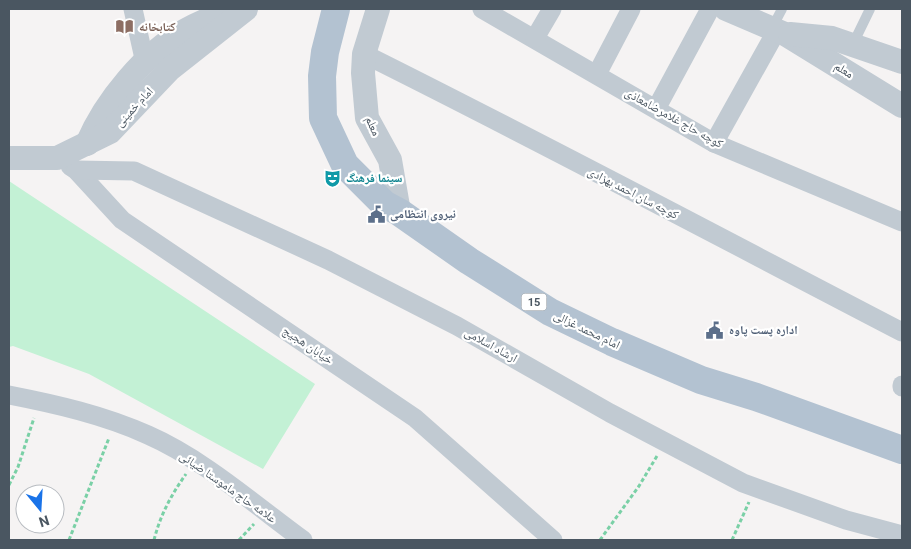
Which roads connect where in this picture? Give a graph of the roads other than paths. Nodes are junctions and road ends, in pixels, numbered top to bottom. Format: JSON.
{"nodes":[{"id":1,"x":133,"y":9,"type":"edge"},
{"id":2,"x":237,"y":9,"type":"edge"},
{"id":3,"x":246,"y":9,"type":"edge"},
{"id":4,"x":336,"y":9,"type":"edge"},
{"id":5,"x":378,"y":9,"type":"edge"},
{"id":6,"x":482,"y":9,"type":"edge"},
{"id":7,"x":552,"y":9,"type":"edge"},
{"id":8,"x":631,"y":9,"type":"edge"},
{"id":9,"x":710,"y":9,"type":"edge"},
{"id":10,"x":726,"y":9,"type":"edge"},
{"id":11,"x":870,"y":9,"type":"edge"},
{"id":12,"x":779,"y":25,"type":"edge"},
{"id":13,"x":535,"y":38,"type":"junction"},
{"id":14,"x":853,"y":44,"type":"junction"},
{"id":15,"x":364,"y":54,"type":"junction"},
{"id":16,"x":902,"y":62,"type":"edge"},
{"id":17,"x":145,"y":63,"type":"junction"},
{"id":18,"x":597,"y":74,"type":"junction"},
{"id":19,"x":902,"y":106,"type":"edge"},
{"id":20,"x":656,"y":108,"type":"junction"},
{"id":21,"x":714,"y":143,"type":"junction"},
{"id":22,"x":87,"y":144,"type":"junction"},
{"id":23,"x":9,"y":158,"type":"edge"},
{"id":24,"x":67,"y":164,"type":"junction"},
{"id":25,"x":399,"y":212,"type":"junction"},
{"id":26,"x":902,"y":222,"type":"edge"},
{"id":27,"x":902,"y":332,"type":"edge"},
{"id":28,"x":9,"y":395,"type":"edge"},
{"id":29,"x":902,"y":450,"type":"edge"},
{"id":30,"x":902,"y":535,"type":"edge"},
{"id":31,"x":303,"y":540,"type":"edge"},
{"id":32,"x":554,"y":540,"type":"edge"}],
"edges":[{"from":1,"to":17,"type":"street"},
{"from":2,"to":17,"type":"street","name":"امام خمینی"},
{"from":3,"to":22,"type":"street","name":"امام خمینی"},
{"from":4,"to":25,"type":"main road","name":"امام محمد غزالی","number":"15"},
{"from":5,"to":15,"type":"street","name":"معلم"},
{"from":6,"to":13,"type":"street","name":"کوچه حاج غلامرضامعاذی"},
{"from":7,"to":13,"type":"street"},
{"from":8,"to":18,"type":"street"},
{"from":9,"to":20,"type":"street"},
{"from":10,"to":12,"type":"street","name":"معلم"},
{"from":11,"to":14,"type":"lane"},
{"from":12,"to":14,"type":"street","name":"معلم"},
{"from":12,"to":19,"type":"street","name":"معلم"},
{"from":12,"to":21,"type":"street"},
{"from":13,"to":18,"type":"street","name":"کوچه حاج غلامرضامعاذی"},
{"from":14,"to":16,"type":"street","name":"معلم"},
{"from":15,"to":25,"type":"street","name":"معلم"},
{"from":15,"to":27,"type":"street","name":"کوچه سان احمد بهزادی"},
{"from":17,"to":22,"type":"street","name":"امام خمینی"},
{"from":18,"to":20,"type":"street","name":"کوچه حاج غلامرضامعاذی"},
{"from":20,"to":21,"type":"street","name":"کوچه حاج غلامرضامعاذی"},
{"from":21,"to":26,"type":"street","name":"کوچه حاج غلامرضامعاذی"},
{"from":22,"to":24,"type":"street"},
{"from":23,"to":24,"type":"street"},
{"from":24,"to":30,"type":"street","name":"ارشاد اسلامی"},
{"from":24,"to":32,"type":"street","name":"خیابان هجیج"},
{"from":25,"to":29,"type":"main road","name":"امام محمد غزالی","number":"15"},
{"from":28,"to":31,"type":"street","name":"علامه حاج ماموستا ضیائی"}]}
